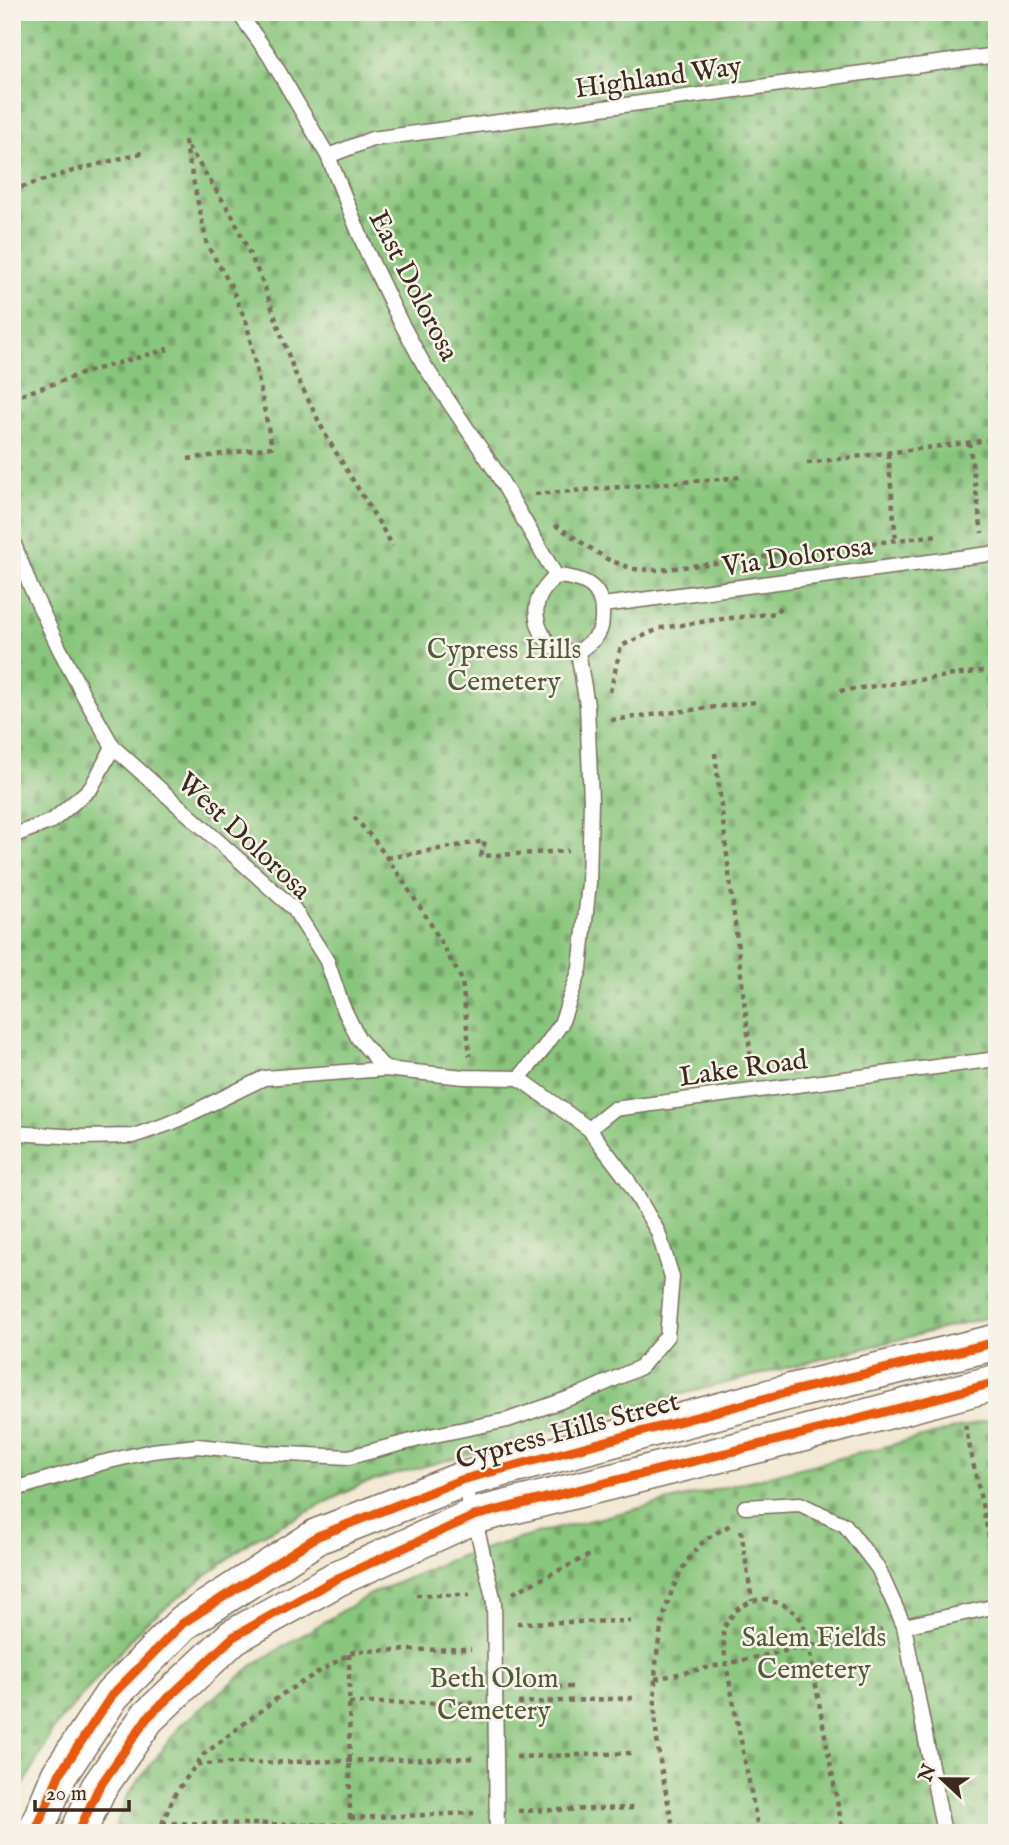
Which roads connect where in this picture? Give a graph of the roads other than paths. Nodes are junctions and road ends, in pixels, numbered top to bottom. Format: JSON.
{"nodes":[{"id":1,"x":238,"y":12,"type":"edge"},
{"id":2,"x":997,"y":55,"type":"edge"},
{"id":3,"x":328,"y":156,"type":"junction"},
{"id":4,"x":12,"y":539,"type":"edge"},
{"id":5,"x":991,"y":554,"type":"edge"},
{"id":6,"x":556,"y":576,"type":"junction"},
{"id":7,"x":603,"y":605,"type":"junction"},
{"id":8,"x":578,"y":652,"type":"junction"},
{"id":9,"x":113,"y":747,"type":"junction"},
{"id":10,"x":12,"y":836,"type":"edge"},
{"id":11,"x":997,"y":1059,"type":"edge"},
{"id":12,"x":385,"y":1069,"type":"junction"},
{"id":13,"x":519,"y":1078,"type":"junction"},
{"id":14,"x":589,"y":1129,"type":"junction"},
{"id":15,"x":12,"y":1133,"type":"edge"},
{"id":16,"x":997,"y":1342,"type":"edge"},
{"id":17,"x":997,"y":1382,"type":"edge"},
{"id":18,"x":461,"y":1480,"type":"junction"},
{"id":19,"x":12,"y":1490,"type":"edge"},
{"id":20,"x":745,"y":1507,"type":"dead end"},
{"id":21,"x":474,"y":1516,"type":"junction"},
{"id":22,"x":997,"y":1606,"type":"edge"},
{"id":23,"x":904,"y":1626,"type":"junction"},
{"id":24,"x":34,"y":1833,"type":"edge"},
{"id":25,"x":78,"y":1833,"type":"edge"},
{"id":26,"x":497,"y":1833,"type":"edge"},
{"id":27,"x":944,"y":1833,"type":"edge"}],
"edges":[{"from":1,"to":3,"type":"lane","name":"East Dolorosa"},
{"from":2,"to":3,"type":"lane","name":"Highland Way"},
{"from":3,"to":6,"type":"lane","name":"East Dolorosa"},
{"from":4,"to":9,"type":"lane","name":"West Dolorosa"},
{"from":5,"to":7,"type":"lane","name":"Via Dolorosa"},
{"from":6,"to":7,"type":"lane"},
{"from":6,"to":8,"type":"lane"},
{"from":7,"to":8,"type":"lane"},
{"from":8,"to":13,"type":"lane"},
{"from":9,"to":10,"type":"lane"},
{"from":9,"to":12,"type":"lane","name":"West Dolorosa"},
{"from":11,"to":14,"type":"lane","name":"Lake Road"},
{"from":12,"to":13,"type":"lane"},
{"from":12,"to":15,"type":"lane"},
{"from":13,"to":14,"type":"lane"},
{"from":14,"to":19,"type":"lane"},
{"from":16,"to":18,"type":"street","name":"Cypress Hills Street"},
{"from":17,"to":21,"type":"street"},
{"from":18,"to":21,"type":"lane"},
{"from":18,"to":24,"type":"street","name":"Cypress Hills Street"},
{"from":20,"to":23,"type":"lane"},
{"from":21,"to":25,"type":"street"},
{"from":21,"to":26,"type":"lane"},
{"from":22,"to":23,"type":"lane"},
{"from":23,"to":27,"type":"lane"}]}
